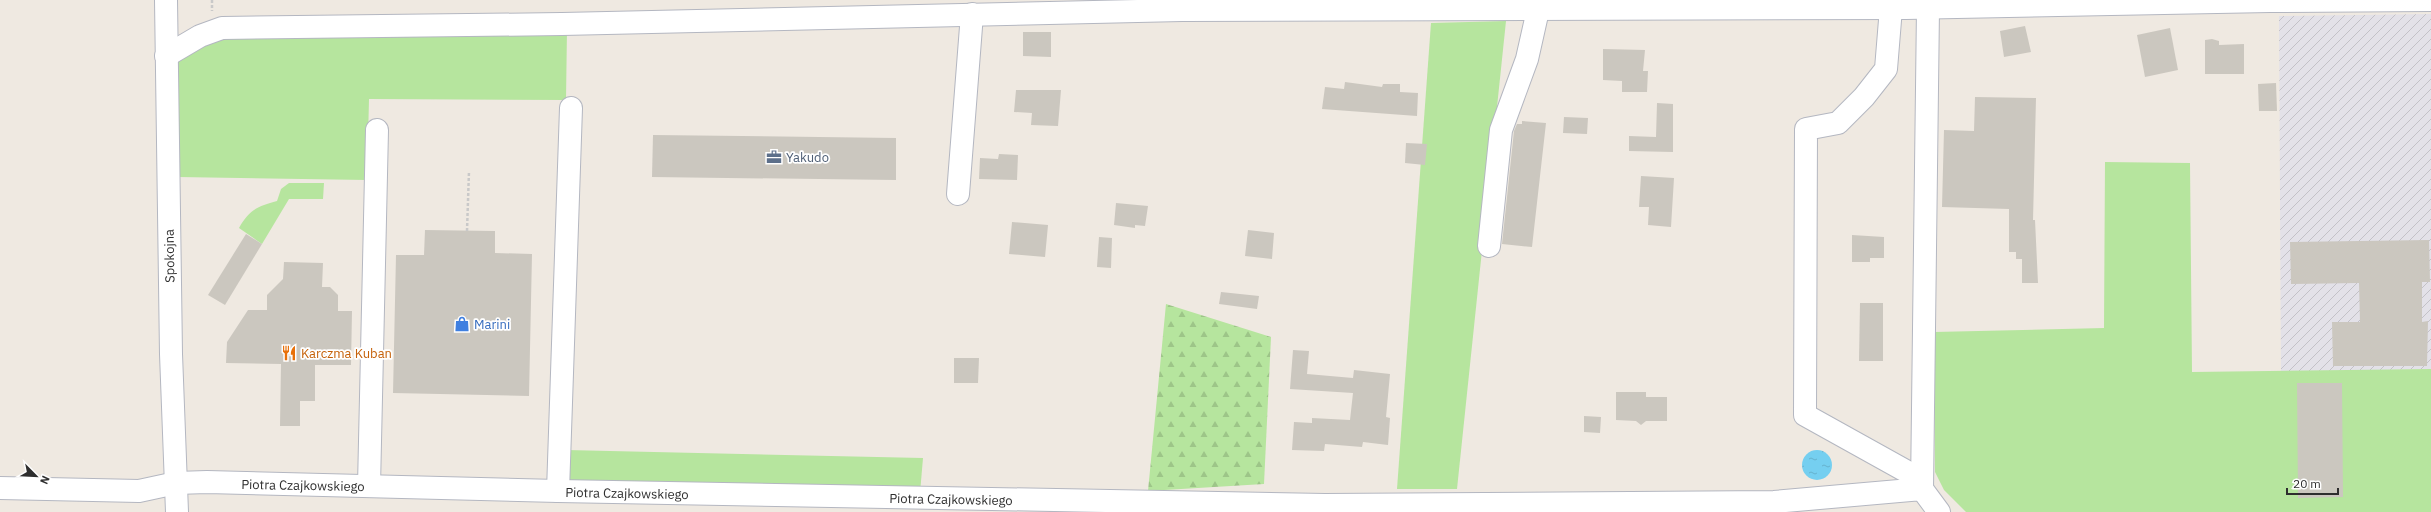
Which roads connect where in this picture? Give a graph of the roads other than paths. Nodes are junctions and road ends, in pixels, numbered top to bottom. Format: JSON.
{"nodes":[{"id":1,"x":166,"y":0,"type":"edge"},
{"id":2,"x":2431,"y":0,"type":"edge"},
{"id":3,"x":1901,"y":6,"type":"edge"},
{"id":4,"x":1928,"y":8,"type":"junction"},
{"id":5,"x":1538,"y":10,"type":"junction"},
{"id":6,"x":972,"y":14,"type":"junction"},
{"id":7,"x":166,"y":56,"type":"junction"},
{"id":8,"x":571,"y":108,"type":"dead end"},
{"id":9,"x":377,"y":130,"type":"dead end"},
{"id":10,"x":958,"y":194,"type":"dead end"},
{"id":11,"x":1489,"y":246,"type":"dead end"},
{"id":12,"x":176,"y":483,"type":"junction"},
{"id":13,"x":1922,"y":484,"type":"junction"},
{"id":14,"x":369,"y":486,"type":"junction"},
{"id":15,"x":0,"y":488,"type":"edge"},
{"id":16,"x":558,"y":492,"type":"junction"},
{"id":17,"x":177,"y":512,"type":"edge"},
{"id":18,"x":1939,"y":512,"type":"edge"}],
"edges":[{"from":1,"to":7,"type":"street","name":"Spokojna"},
{"from":2,"to":4,"type":"street"},
{"from":3,"to":4,"type":"street"},
{"from":3,"to":5,"type":"street"},
{"from":3,"to":13,"type":"street"},
{"from":4,"to":13,"type":"street"},
{"from":5,"to":6,"type":"street"},
{"from":5,"to":11,"type":"street"},
{"from":6,"to":7,"type":"street"},
{"from":6,"to":10,"type":"street"},
{"from":7,"to":12,"type":"street","name":"Spokojna"},
{"from":8,"to":16,"type":"street"},
{"from":9,"to":14,"type":"street"},
{"from":12,"to":14,"type":"street","name":"Piotra Czajkowskiego"},
{"from":12,"to":15,"type":"street","name":"Piotra Czajkowskiego"},
{"from":12,"to":17,"type":"street","name":"Spokojna"},
{"from":13,"to":16,"type":"street","name":"Piotra Czajkowskiego"},
{"from":13,"to":18,"type":"street"},
{"from":14,"to":16,"type":"street","name":"Piotra Czajkowskiego"}]}
